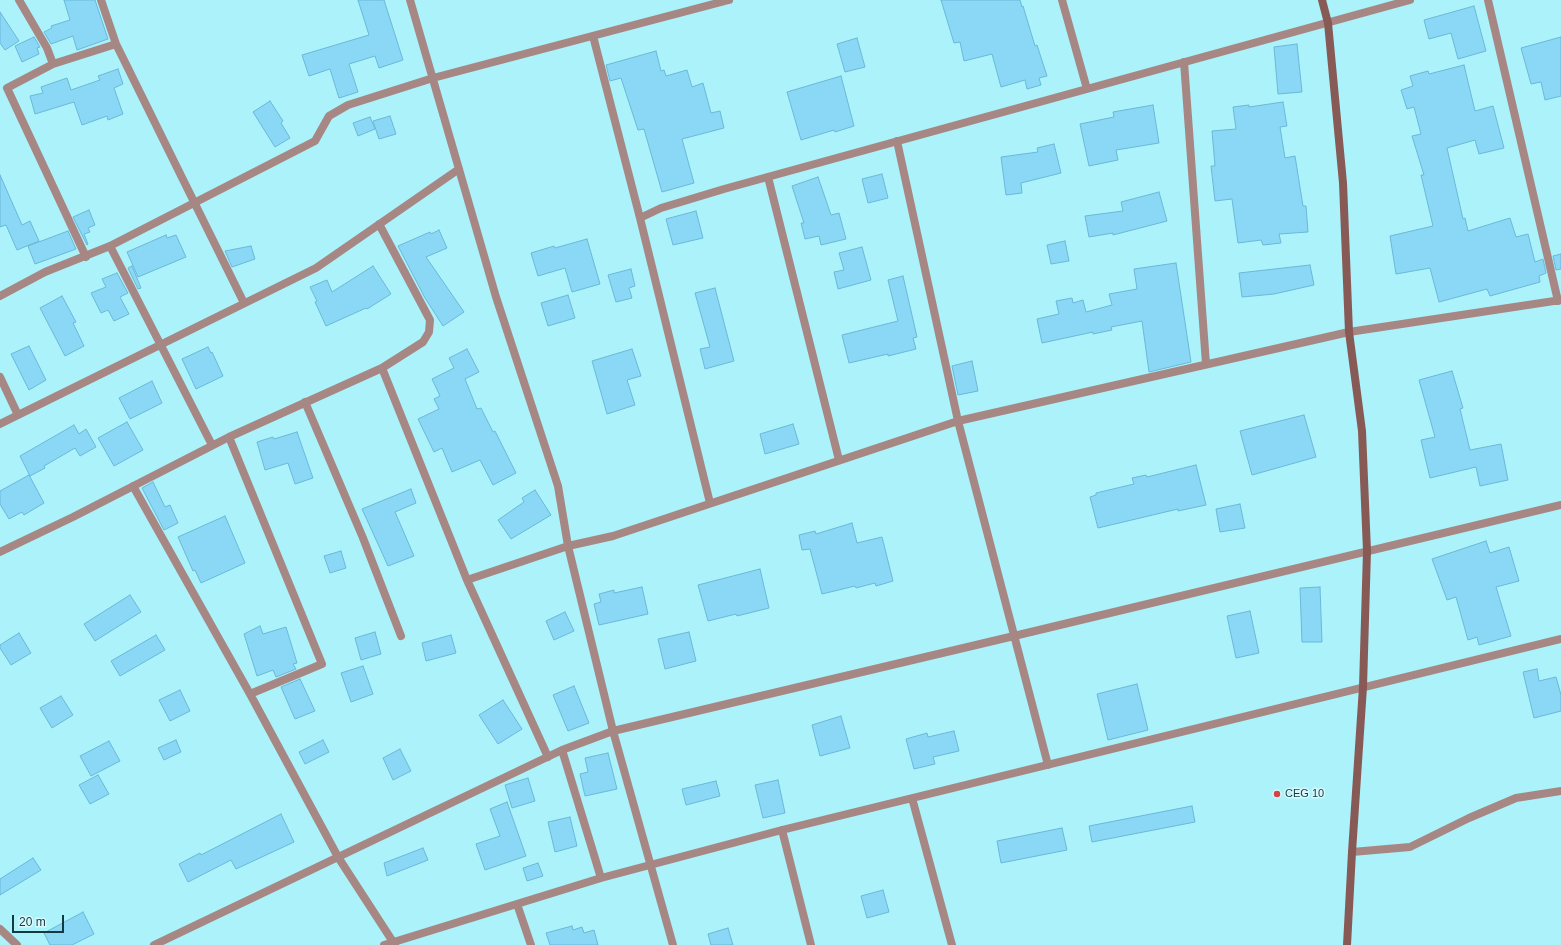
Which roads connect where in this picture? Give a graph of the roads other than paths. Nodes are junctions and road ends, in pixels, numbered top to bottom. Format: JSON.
{"nodes":[{"id":1,"x":19,"y":0,"type":"edge"},
{"id":2,"x":101,"y":0,"type":"edge"},
{"id":3,"x":410,"y":0,"type":"edge"},
{"id":4,"x":729,"y":0,"type":"edge"},
{"id":5,"x":1062,"y":0,"type":"edge"},
{"id":6,"x":1322,"y":0,"type":"edge"},
{"id":7,"x":1410,"y":0,"type":"edge"},
{"id":8,"x":1488,"y":0,"type":"edge"},
{"id":9,"x":1328,"y":23,"type":"junction"},
{"id":10,"x":592,"y":36,"type":"junction"},
{"id":11,"x":116,"y":44,"type":"junction"},
{"id":12,"x":1184,"y":62,"type":"junction"},
{"id":13,"x":53,"y":64,"type":"junction"},
{"id":14,"x":433,"y":78,"type":"junction"},
{"id":15,"x":1087,"y":89,"type":"junction"},
{"id":16,"x":897,"y":141,"type":"junction"},
{"id":17,"x":459,"y":169,"type":"junction"},
{"id":18,"x":768,"y":177,"type":"junction"},
{"id":19,"x":194,"y":202,"type":"junction"},
{"id":20,"x":640,"y":218,"type":"junction"},
{"id":21,"x":379,"y":224,"type":"junction"},
{"id":22,"x":110,"y":246,"type":"junction"},
{"id":23,"x":86,"y":257,"type":"junction"},
{"id":24,"x":0,"y":296,"type":"edge"},
{"id":25,"x":1560,"y":301,"type":"edge"},
{"id":26,"x":244,"y":303,"type":"junction"},
{"id":27,"x":1349,"y":332,"type":"junction"},
{"id":28,"x":161,"y":344,"type":"junction"},
{"id":29,"x":1206,"y":364,"type":"junction"},
{"id":30,"x":382,"y":368,"type":"junction"},
{"id":31,"x":0,"y":377,"type":"edge"},
{"id":32,"x":305,"y":402,"type":"junction"},
{"id":33,"x":18,"y":415,"type":"junction"},
{"id":34,"x":958,"y":421,"type":"junction"},
{"id":35,"x":0,"y":424,"type":"edge"},
{"id":36,"x":229,"y":437,"type":"junction"},
{"id":37,"x":212,"y":446,"type":"junction"},
{"id":38,"x":839,"y":460,"type":"junction"},
{"id":39,"x":133,"y":486,"type":"junction"},
{"id":40,"x":710,"y":503,"type":"junction"},
{"id":41,"x":1561,"y":505,"type":"edge"},
{"id":42,"x":568,"y":546,"type":"junction"},
{"id":43,"x":0,"y":552,"type":"edge"},
{"id":44,"x":1367,"y":552,"type":"junction"},
{"id":45,"x":467,"y":580,"type":"junction"},
{"id":46,"x":401,"y":636,"type":"dead end"},
{"id":47,"x":1014,"y":636,"type":"junction"},
{"id":48,"x":1561,"y":639,"type":"edge"},
{"id":49,"x":1363,"y":687,"type":"junction"},
{"id":50,"x":250,"y":694,"type":"junction"},
{"id":51,"x":613,"y":730,"type":"junction"},
{"id":52,"x":562,"y":750,"type":"junction"},
{"id":53,"x":548,"y":757,"type":"junction"},
{"id":54,"x":1048,"y":765,"type":"junction"},
{"id":55,"x":1561,"y":791,"type":"edge"},
{"id":56,"x":912,"y":798,"type":"junction"},
{"id":57,"x":782,"y":830,"type":"junction"},
{"id":58,"x":1352,"y":852,"type":"junction"},
{"id":59,"x":338,"y":857,"type":"junction"},
{"id":60,"x":650,"y":866,"type":"junction"},
{"id":61,"x":601,"y":878,"type":"junction"},
{"id":62,"x":517,"y":904,"type":"junction"},
{"id":63,"x":0,"y":929,"type":"edge"},
{"id":64,"x":394,"y":943,"type":"edge"},
{"id":65,"x":17,"y":945,"type":"edge"},
{"id":66,"x":154,"y":945,"type":"edge"},
{"id":67,"x":384,"y":945,"type":"edge"},
{"id":68,"x":531,"y":945,"type":"edge"},
{"id":69,"x":673,"y":945,"type":"edge"},
{"id":70,"x":811,"y":945,"type":"edge"},
{"id":71,"x":952,"y":945,"type":"edge"},
{"id":72,"x":1347,"y":945,"type":"edge"}],
"edges":[{"from":1,"to":13,"type":"street"},
{"from":2,"to":11,"type":"street"},
{"from":3,"to":14,"type":"street"},
{"from":4,"to":10,"type":"street"},
{"from":5,"to":15,"type":"street"},
{"from":6,"to":9,"type":"street"},
{"from":7,"to":9,"type":"street"},
{"from":8,"to":25,"type":"street"},
{"from":9,"to":12,"type":"street"},
{"from":9,"to":27,"type":"street"},
{"from":10,"to":14,"type":"street"},
{"from":10,"to":20,"type":"street"},
{"from":11,"to":13,"type":"street"},
{"from":11,"to":19,"type":"street"},
{"from":12,"to":15,"type":"street"},
{"from":12,"to":29,"type":"street"},
{"from":13,"to":23,"type":"street"},
{"from":14,"to":17,"type":"street"},
{"from":14,"to":19,"type":"street"},
{"from":15,"to":16,"type":"street"},
{"from":16,"to":18,"type":"street"},
{"from":16,"to":34,"type":"street"},
{"from":17,"to":21,"type":"street"},
{"from":17,"to":42,"type":"street"},
{"from":18,"to":20,"type":"street"},
{"from":18,"to":38,"type":"street"},
{"from":19,"to":22,"type":"street"},
{"from":19,"to":26,"type":"street"},
{"from":20,"to":40,"type":"street"},
{"from":21,"to":26,"type":"street"},
{"from":21,"to":30,"type":"street"},
{"from":22,"to":23,"type":"street"},
{"from":22,"to":28,"type":"street"},
{"from":23,"to":24,"type":"street"},
{"from":25,"to":27,"type":"street"},
{"from":26,"to":28,"type":"street"},
{"from":27,"to":29,"type":"street"},
{"from":27,"to":44,"type":"street"},
{"from":28,"to":33,"type":"street"},
{"from":28,"to":37,"type":"street"},
{"from":29,"to":34,"type":"street"},
{"from":30,"to":32,"type":"street"},
{"from":30,"to":45,"type":"street"},
{"from":31,"to":33,"type":"street"},
{"from":32,"to":36,"type":"street"},
{"from":32,"to":46,"type":"street"},
{"from":33,"to":35,"type":"street"},
{"from":34,"to":38,"type":"street"},
{"from":34,"to":47,"type":"street"},
{"from":36,"to":37,"type":"street"},
{"from":36,"to":50,"type":"street"},
{"from":37,"to":39,"type":"street"},
{"from":38,"to":40,"type":"street"},
{"from":39,"to":43,"type":"street"},
{"from":39,"to":50,"type":"street"},
{"from":40,"to":42,"type":"street"},
{"from":41,"to":44,"type":"street"},
{"from":42,"to":45,"type":"street"},
{"from":42,"to":51,"type":"street"},
{"from":44,"to":47,"type":"street"},
{"from":44,"to":49,"type":"street"},
{"from":45,"to":53,"type":"street"},
{"from":47,"to":51,"type":"street"},
{"from":47,"to":54,"type":"street"},
{"from":48,"to":49,"type":"street"},
{"from":49,"to":54,"type":"street"},
{"from":49,"to":58,"type":"street"},
{"from":50,"to":59,"type":"street"},
{"from":51,"to":52,"type":"street"},
{"from":51,"to":60,"type":"street"},
{"from":52,"to":53,"type":"street"},
{"from":52,"to":61,"type":"street"},
{"from":53,"to":59,"type":"street"},
{"from":54,"to":56,"type":"street"},
{"from":55,"to":58,"type":"street"},
{"from":56,"to":57,"type":"street"},
{"from":56,"to":71,"type":"street"},
{"from":57,"to":60,"type":"street"},
{"from":57,"to":70,"type":"street"},
{"from":58,"to":72,"type":"street"},
{"from":59,"to":64,"type":"street"},
{"from":59,"to":66,"type":"street"},
{"from":60,"to":61,"type":"street"},
{"from":60,"to":69,"type":"street"},
{"from":61,"to":62,"type":"street"},
{"from":62,"to":64,"type":"street"},
{"from":62,"to":68,"type":"street"},
{"from":63,"to":65,"type":"street"},
{"from":64,"to":67,"type":"street"}]}
